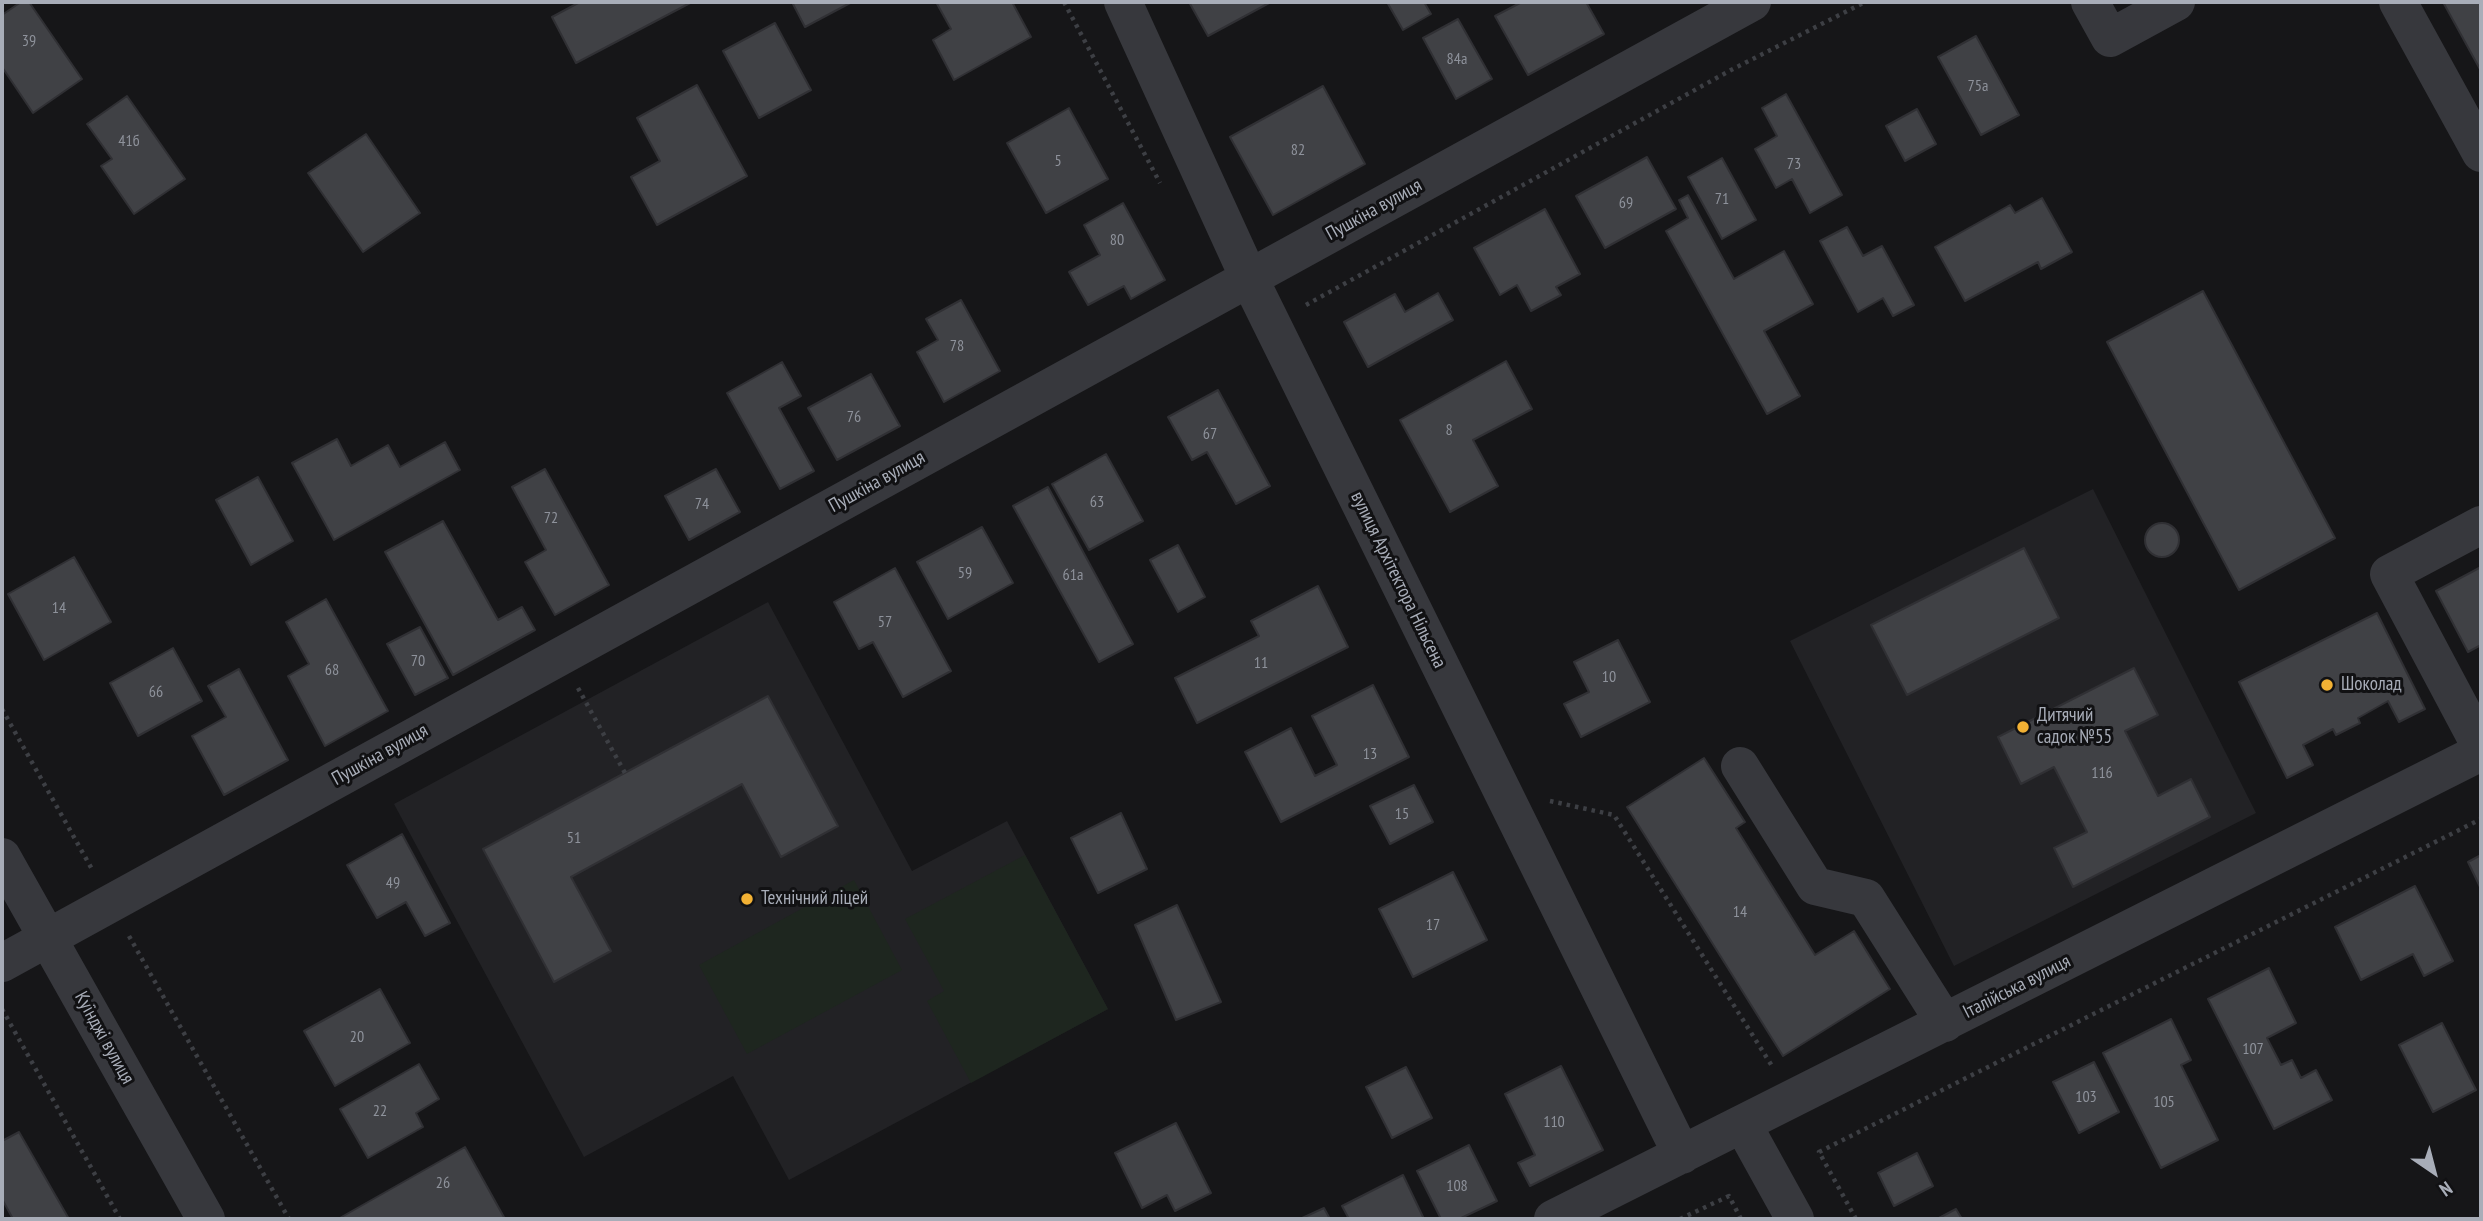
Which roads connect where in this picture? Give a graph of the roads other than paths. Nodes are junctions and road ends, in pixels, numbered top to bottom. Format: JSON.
{"nodes":[{"id":1,"x":1123,"y":2,"type":"edge"},
{"id":2,"x":1752,"y":2,"type":"edge"},
{"id":3,"x":2090,"y":2,"type":"edge"},
{"id":4,"x":2176,"y":2,"type":"edge"},
{"id":5,"x":2398,"y":2,"type":"edge"},
{"id":6,"x":2481,"y":153,"type":"edge"},
{"id":7,"x":1249,"y":278,"type":"junction"},
{"id":8,"x":2481,"y":526,"type":"edge"},
{"id":9,"x":2481,"y":750,"type":"edge"},
{"id":10,"x":1740,"y":766,"type":"dead end"},
{"id":11,"x":2,"y":857,"type":"edge"},
{"id":12,"x":47,"y":938,"type":"junction"},
{"id":13,"x":2,"y":963,"type":"edge"},
{"id":14,"x":1945,"y":1023,"type":"junction"},
{"id":15,"x":1743,"y":1125,"type":"junction"},
{"id":16,"x":1682,"y":1155,"type":"junction"},
{"id":17,"x":206,"y":1219,"type":"edge"},
{"id":18,"x":1553,"y":1219,"type":"edge"},
{"id":19,"x":1795,"y":1219,"type":"edge"}],
"edges":[{"from":1,"to":7,"type":"street","name":"вулиця Архітектора Нільсена"},
{"from":2,"to":7,"type":"street","name":"Пушкіна вулиця"},
{"from":3,"to":4,"type":"street"},
{"from":5,"to":6,"type":"street"},
{"from":7,"to":12,"type":"street","name":"Пушкіна вулиця"},
{"from":7,"to":16,"type":"street","name":"вулиця Архітектора Нільсена"},
{"from":8,"to":9,"type":"street"},
{"from":9,"to":14,"type":"street","name":"Італійська вулиця"},
{"from":10,"to":14,"type":"street"},
{"from":11,"to":12,"type":"street","name":"Куїнджі вулиця"},
{"from":12,"to":13,"type":"street","name":"Пушкіна вулиця"},
{"from":12,"to":17,"type":"street","name":"Куїнджі вулиця"},
{"from":14,"to":15,"type":"street","name":"Італійська вулиця"},
{"from":15,"to":16,"type":"street","name":"Італійська вулиця"},
{"from":15,"to":19,"type":"street"},
{"from":16,"to":18,"type":"street","name":"Італійська вулиця"}]}
